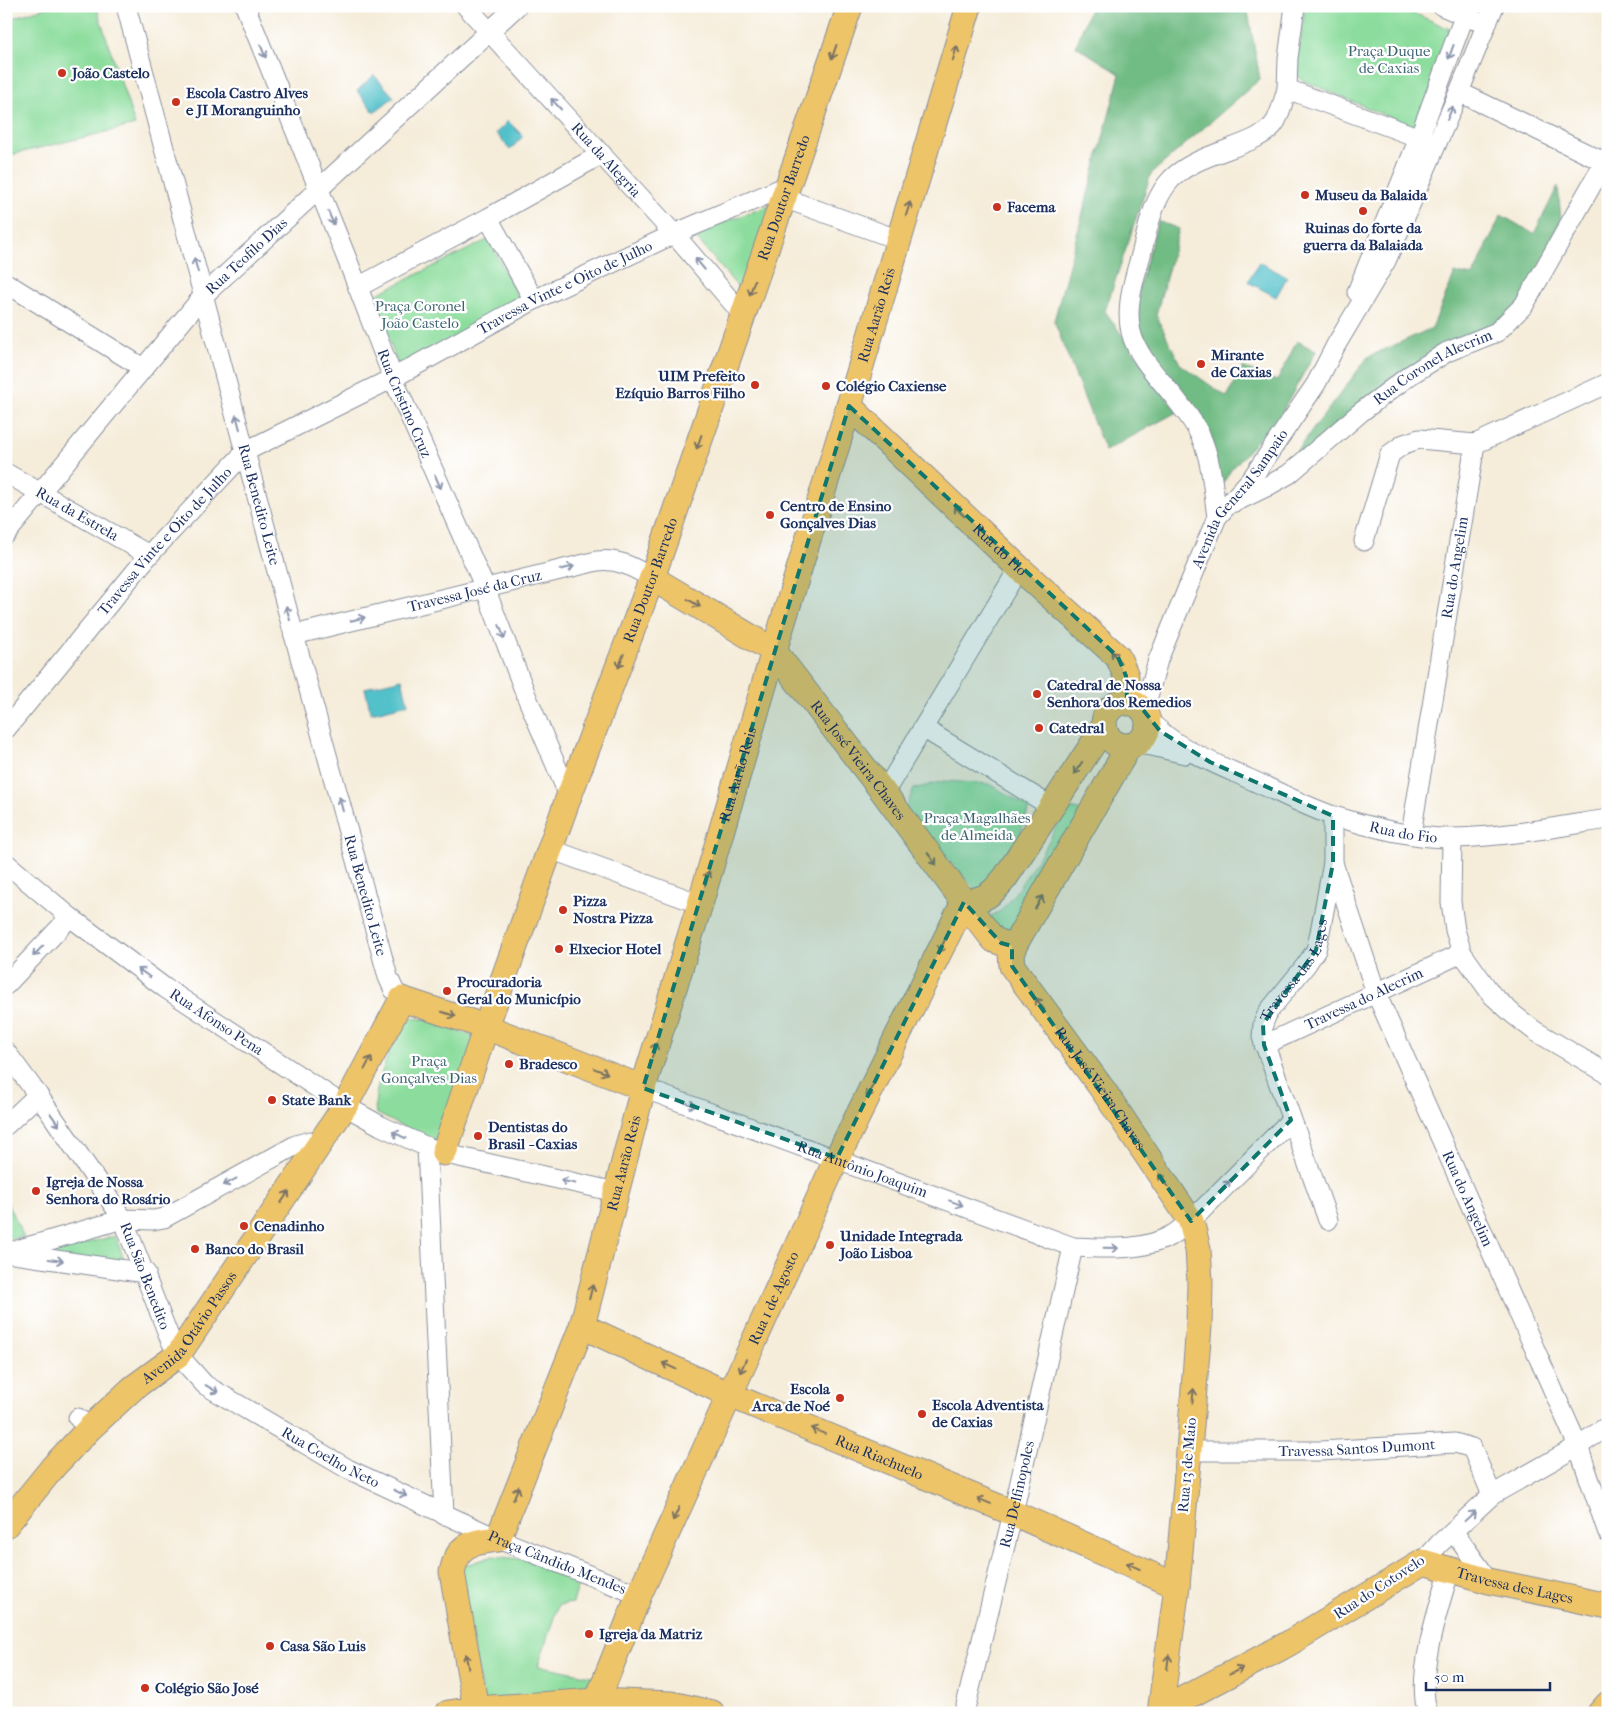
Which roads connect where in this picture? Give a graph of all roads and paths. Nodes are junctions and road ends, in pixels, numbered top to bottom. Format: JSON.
{"nodes":[{"id":1,"x":126,"y":6,"type":"edge"},
{"id":2,"x":245,"y":6,"type":"edge"},
{"id":3,"x":466,"y":6,"type":"edge"},
{"id":4,"x":517,"y":6,"type":"edge"},
{"id":5,"x":850,"y":6,"type":"edge"},
{"id":6,"x":969,"y":6,"type":"edge"},
{"id":7,"x":1295,"y":6,"type":"edge"},
{"id":8,"x":1442,"y":6,"type":"edge"},
{"id":9,"x":1494,"y":6,"type":"edge"},
{"id":10,"x":1466,"y":11,"type":"edge"},
{"id":11,"x":1486,"y":24,"type":"junction"},
{"id":12,"x":489,"y":32,"type":"junction"},
{"id":13,"x":1287,"y":88,"type":"junction"},
{"id":14,"x":1459,"y":92,"type":"junction"},
{"id":15,"x":1427,"y":141,"type":"junction"},
{"id":16,"x":602,"y":154,"type":"junction"},
{"id":17,"x":1607,"y":161,"type":"edge"},
{"id":18,"x":319,"y":190,"type":"junction"},
{"id":19,"x":787,"y":192,"type":"junction"},
{"id":20,"x":488,"y":218,"type":"junction"},
{"id":21,"x":674,"y":234,"type":"junction"},
{"id":22,"x":899,"y":240,"type":"junction"},
{"id":23,"x":6,"y":283,"type":"edge"},
{"id":24,"x":358,"y":287,"type":"junction"},
{"id":25,"x":204,"y":295,"type":"junction"},
{"id":26,"x":534,"y":300,"type":"junction"},
{"id":27,"x":743,"y":315,"type":"junction"},
{"id":28,"x":143,"y":368,"type":"junction"},
{"id":29,"x":393,"y":378,"type":"junction"},
{"id":30,"x":1608,"y":383,"type":"edge"},
{"id":31,"x":850,"y":406,"type":"junction"},
{"id":32,"x":1475,"y":444,"type":"junction"},
{"id":33,"x":246,"y":451,"type":"junction"},
{"id":34,"x":6,"y":473,"type":"edge"},
{"id":35,"x":41,"y":493,"type":"junction"},
{"id":36,"x":1221,"y":511,"type":"junction"},
{"id":37,"x":6,"y":534,"type":"edge"},
{"id":38,"x":1364,"y":541,"type":"dead end"},
{"id":39,"x":149,"y":555,"type":"junction"},
{"id":40,"x":1019,"y":568,"type":"junction"},
{"id":41,"x":652,"y":578,"type":"junction"},
{"id":42,"x":484,"y":588,"type":"junction"},
{"id":43,"x":294,"y":635,"type":"junction"},
{"id":44,"x":774,"y":651,"type":"junction"},
{"id":45,"x":1138,"y":709,"type":"junction"},
{"id":46,"x":1104,"y":727,"type":"junction"},
{"id":47,"x":924,"y":728,"type":"junction"},
{"id":48,"x":6,"y":729,"type":"edge"},
{"id":49,"x":1133,"y":745,"type":"junction"},
{"id":50,"x":1210,"y":762,"type":"junction"},
{"id":51,"x":884,"y":792,"type":"junction"},
{"id":52,"x":569,"y":796,"type":"junction"},
{"id":53,"x":1052,"y":807,"type":"junction"},
{"id":54,"x":1333,"y":816,"type":"junction"},
{"id":55,"x":1608,"y":819,"type":"edge"},
{"id":56,"x":1411,"y":834,"type":"junction"},
{"id":57,"x":1452,"y":838,"type":"junction"},
{"id":58,"x":550,"y":850,"type":"junction"},
{"id":59,"x":6,"y":863,"type":"edge"},
{"id":60,"x":1333,"y":863,"type":"junction"},
{"id":61,"x":964,"y":902,"type":"junction"},
{"id":62,"x":700,"y":904,"type":"junction"},
{"id":63,"x":70,"y":917,"type":"junction"},
{"id":64,"x":1015,"y":944,"type":"junction"},
{"id":65,"x":1462,"y":953,"type":"junction"},
{"id":66,"x":6,"y":984,"type":"edge"},
{"id":67,"x":1376,"y":994,"type":"junction"},
{"id":68,"x":402,"y":999,"type":"junction"},
{"id":69,"x":486,"y":1027,"type":"junction"},
{"id":70,"x":1264,"y":1044,"type":"junction"},
{"id":71,"x":6,"y":1052,"type":"edge"},
{"id":72,"x":1608,"y":1074,"type":"edge"},
{"id":73,"x":643,"y":1088,"type":"junction"},
{"id":74,"x":38,"y":1095,"type":"junction"},
{"id":75,"x":345,"y":1106,"type":"junction"},
{"id":76,"x":1290,"y":1120,"type":"junction"},
{"id":77,"x":6,"y":1125,"type":"edge"},
{"id":78,"x":320,"y":1145,"type":"junction"},
{"id":79,"x":436,"y":1150,"type":"junction"},
{"id":80,"x":837,"y":1158,"type":"junction"},
{"id":81,"x":616,"y":1192,"type":"junction"},
{"id":82,"x":123,"y":1219,"type":"junction"},
{"id":83,"x":1328,"y":1220,"type":"dead end"},
{"id":84,"x":1191,"y":1221,"type":"junction"},
{"id":85,"x":1074,"y":1247,"type":"junction"},
{"id":86,"x":7,"y":1253,"type":"edge"},
{"id":87,"x":146,"y":1273,"type":"junction"},
{"id":88,"x":582,"y":1326,"type":"junction"},
{"id":89,"x":174,"y":1347,"type":"junction"},
{"id":90,"x":730,"y":1395,"type":"junction"},
{"id":91,"x":84,"y":1423,"type":"junction"},
{"id":92,"x":1608,"y":1426,"type":"edge"},
{"id":93,"x":1578,"y":1446,"type":"junction"},
{"id":94,"x":1189,"y":1451,"type":"junction"},
{"id":95,"x":1492,"y":1495,"type":"junction"},
{"id":96,"x":6,"y":1498,"type":"edge"},
{"id":97,"x":1013,"y":1513,"type":"junction"},
{"id":98,"x":444,"y":1515,"type":"junction"},
{"id":99,"x":6,"y":1525,"type":"edge"},
{"id":100,"x":1453,"y":1531,"type":"junction"},
{"id":101,"x":1608,"y":1533,"type":"edge"},
{"id":102,"x":498,"y":1539,"type":"junction"},
{"id":103,"x":1423,"y":1562,"type":"junction"},
{"id":104,"x":1450,"y":1570,"type":"junction"},
{"id":105,"x":1490,"y":1581,"type":"junction"},
{"id":106,"x":1177,"y":1586,"type":"junction"},
{"id":107,"x":639,"y":1595,"type":"junction"},
{"id":108,"x":1608,"y":1606,"type":"edge"},
{"id":109,"x":597,"y":1701,"type":"junction"},
{"id":110,"x":1608,"y":1704,"type":"edge"},
{"id":111,"x":669,"y":1709,"type":"edge"},
{"id":112,"x":477,"y":1711,"type":"edge"},
{"id":113,"x":1162,"y":1712,"type":"edge"},
{"id":114,"x":448,"y":1713,"type":"edge"},
{"id":115,"x":712,"y":1713,"type":"edge"},
{"id":116,"x":964,"y":1713,"type":"edge"},
{"id":117,"x":1428,"y":1713,"type":"edge"},
{"id":118,"x":1600,"y":1713,"type":"edge"}],
"edges":[{"from":25,"to":1,"type":"street","name":"Rua Benedito Leite","one_way":true},
{"from":2,"to":18,"type":"street","name":"Rua Cristino Cruz","one_way":true},
{"from":3,"to":12,"type":"street","name":"Rua da Alegria"},
{"from":4,"to":12,"type":"street","name":"Rua Teofilo Dias"},
{"from":5,"to":19,"type":"main road","name":"Rua Doutor Barredo","one_way":true},
{"from":22,"to":6,"type":"main road","name":"Rua Aarão Reis","one_way":true},
{"from":7,"to":13,"type":"street"},
{"from":8,"to":10,"type":"street"},
{"from":9,"to":11,"type":"street","name":"Avenida General Sampaio"},
{"from":10,"to":11,"type":"street"},
{"from":10,"to":15,"type":"street","name":"Avenida General Sampaio","one_way":true},
{"from":11,"to":14,"type":"street","name":"Avenida General Sampaio"},
{"from":16,"to":12,"type":"street","name":"Rua da Alegria","one_way":true},
{"from":12,"to":18,"type":"street","name":"Rua Teofilo Dias"},
{"from":13,"to":15,"type":"street"},
{"from":13,"to":36,"type":"street"},
{"from":15,"to":14,"type":"street","name":"Avenida General Sampaio","one_way":true},
{"from":14,"to":17,"type":"street"},
{"from":15,"to":36,"type":"street","name":"Avenida General Sampaio"},
{"from":16,"to":20,"type":"street"},
{"from":16,"to":21,"type":"street","name":"Rua da Alegria"},
{"from":17,"to":36,"type":"street","name":"Rua Coronel Alecrim"},
{"from":18,"to":24,"type":"street","name":"Rua Cristino Cruz","one_way":true},
{"from":18,"to":25,"type":"street","name":"Rua Teofilo Dias"},
{"from":19,"to":21,"type":"street","name":"Travessa Vinte e Oito de Julho"},
{"from":19,"to":22,"type":"street"},
{"from":19,"to":27,"type":"main road","name":"Rua Doutor Barredo","one_way":true},
{"from":20,"to":24,"type":"street"},
{"from":20,"to":26,"type":"street"},
{"from":21,"to":26,"type":"street","name":"Travessa Vinte e Oito de Julho"},
{"from":27,"to":21,"type":"street","name":"Rua da Alegria","one_way":true},
{"from":22,"to":31,"type":"main road","name":"Rua Aarão Reis"},
{"from":23,"to":28,"type":"street"},
{"from":24,"to":29,"type":"street","name":"Rua Cristino Cruz"},
{"from":25,"to":28,"type":"street","name":"Rua Teofilo Dias"},
{"from":33,"to":25,"type":"street","name":"Rua Benedito Leite","one_way":true},
{"from":26,"to":29,"type":"street","name":"Travessa Vinte e Oito de Julho"},
{"from":27,"to":41,"type":"main road","name":"Rua Doutor Barredo","one_way":true},
{"from":28,"to":35,"type":"street","name":"Rua Teofilo Dias"},
{"from":29,"to":33,"type":"street","name":"Travessa Vinte e Oito de Julho"},
{"from":29,"to":42,"type":"street","name":"Rua Cristino Cruz","one_way":true},
{"from":30,"to":32,"type":"street"},
{"from":40,"to":31,"type":"main road","name":"Rua do Fio","one_way":true},
{"from":31,"to":44,"type":"main road","name":"Rua Aarão Reis"},
{"from":32,"to":38,"type":"street"},
{"from":32,"to":56,"type":"street","name":"Rua do Angelim"},
{"from":33,"to":39,"type":"street","name":"Travessa Vinte e Oito de Julho"},
{"from":43,"to":33,"type":"street","name":"Rua Benedito Leite","one_way":true},
{"from":34,"to":35,"type":"street","name":"Rua da Estrela"},
{"from":35,"to":37,"type":"street","name":"Rua Teofilo Dias"},
{"from":35,"to":39,"type":"street","name":"Rua da Estrela"},
{"from":36,"to":45,"type":"street","name":"Avenida General Sampaio"},
{"from":39,"to":48,"type":"street","name":"Travessa Vinte e Oito de Julho"},
{"from":45,"to":40,"type":"main road","name":"Rua do Fio","one_way":true},
{"from":40,"to":47,"type":"street"},
{"from":42,"to":41,"type":"street","name":"Travessa José da Cruz","one_way":true},
{"from":41,"to":44,"type":"main road","name":"Rua José Vieira Chaves","one_way":true},
{"from":41,"to":52,"type":"main road","name":"Rua Doutor Barredo","one_way":true},
{"from":43,"to":42,"type":"street","name":"Travessa José da Cruz","one_way":true},
{"from":42,"to":52,"type":"street","name":"Rua Cristino Cruz","one_way":true},
{"from":68,"to":43,"type":"street","name":"Rua Benedito Leite","one_way":true},
{"from":44,"to":51,"type":"main road","name":"Rua José Vieira Chaves"},
{"from":62,"to":44,"type":"main road","name":"Rua Aarão Reis","one_way":true},
{"from":45,"to":46,"type":"main road"},
{"from":45,"to":49,"type":"main road"},
{"from":45,"to":50,"type":"street","name":"Rua do Fio"},
{"from":46,"to":49,"type":"main road"},
{"from":46,"to":53,"type":"main road","one_way":true},
{"from":47,"to":51,"type":"street"},
{"from":47,"to":53,"type":"street"},
{"from":49,"to":50,"type":"street","name":"Rua do Fio"},
{"from":64,"to":49,"type":"main road","one_way":true},
{"from":50,"to":54,"type":"street","name":"Rua do Fio"},
{"from":51,"to":61,"type":"main road","name":"Rua José Vieira Chaves","one_way":true},
{"from":52,"to":58,"type":"main road","name":"Rua Doutor Barredo"},
{"from":53,"to":61,"type":"main road"},
{"from":54,"to":56,"type":"street","name":"Rua do Fio"},
{"from":54,"to":60,"type":"street","name":"Travessa das Lages"},
{"from":55,"to":57,"type":"street","name":"Rua do Fio"},
{"from":56,"to":57,"type":"street","name":"Rua do Fio"},
{"from":57,"to":65,"type":"street"},
{"from":58,"to":62,"type":"street"},
{"from":58,"to":69,"type":"main road","name":"Rua Doutor Barredo"},
{"from":59,"to":63,"type":"street","name":"Rua Afonso Pena"},
{"from":60,"to":67,"type":"street","name":"Rua do Angelim"},
{"from":60,"to":70,"type":"street","name":"Travessa das Lages"},
{"from":61,"to":64,"type":"main road","name":"Rua José Vieira Chaves"},
{"from":61,"to":80,"type":"main road","name":"Rua 1 de Agosto","one_way":true},
{"from":73,"to":62,"type":"main road","name":"Rua Aarão Reis","one_way":true},
{"from":63,"to":66,"type":"street","one_way":true},
{"from":75,"to":63,"type":"street","name":"Rua Afonso Pena","one_way":true},
{"from":84,"to":64,"type":"main road","name":"Rua José Vieira Chaves","one_way":true},
{"from":65,"to":67,"type":"street","name":"Travessa do Alecrim"},
{"from":65,"to":72,"type":"street"},
{"from":67,"to":70,"type":"street","name":"Travessa do Alecrim"},
{"from":67,"to":93,"type":"street","name":"Rua do Angelim"},
{"from":68,"to":69,"type":"main road","name":"Rua Antônio Joaquim","one_way":true},
{"from":75,"to":68,"type":"main road","name":"Avenida Otávio Passos","one_way":true},
{"from":69,"to":73,"type":"main road","name":"Rua Antônio Joaquim","one_way":true},
{"from":69,"to":79,"type":"main road","name":"Rua Doutor Barredo"},
{"from":70,"to":76,"type":"street","name":"Travessa das Lages"},
{"from":71,"to":74,"type":"street","name":"Rua São Benedito"},
{"from":73,"to":80,"type":"street","name":"Rua Antônio Joaquim","one_way":true},
{"from":73,"to":81,"type":"main road","name":"Rua Aarão Reis"},
{"from":74,"to":77,"type":"street"},
{"from":74,"to":82,"type":"street","name":"Rua São Benedito","one_way":true},
{"from":75,"to":78,"type":"main road","name":"Avenida Otávio Passos"},
{"from":79,"to":75,"type":"street","name":"Rua Afonso Pena","one_way":true},
{"from":76,"to":83,"type":"street","name":"Travessa das Lages"},
{"from":84,"to":76,"type":"street","name":"Rua Antônio Joaquim","one_way":true},
{"from":78,"to":82,"type":"street","one_way":true},
{"from":89,"to":78,"type":"main road","name":"Avenida Otávio Passos","one_way":true},
{"from":81,"to":79,"type":"street","name":"Rua Afonso Pena","one_way":true},
{"from":79,"to":98,"type":"street"},
{"from":80,"to":85,"type":"street","name":"Rua Antônio Joaquim","one_way":true},
{"from":80,"to":90,"type":"main road","name":"Rua 1 de Agosto","one_way":true},
{"from":88,"to":81,"type":"main road","name":"Rua Aarão Reis","one_way":true},
{"from":82,"to":86,"type":"street"},
{"from":82,"to":87,"type":"street","name":"Rua São Benedito"},
{"from":85,"to":84,"type":"street","name":"Rua Antônio Joaquim","one_way":true},
{"from":94,"to":84,"type":"main road","name":"Rua 13 de Maio","one_way":true},
{"from":85,"to":97,"type":"street","name":"Rua Delfinopoles"},
{"from":86,"to":87,"type":"street","one_way":true},
{"from":87,"to":89,"type":"street","name":"Rua São Benedito"},
{"from":90,"to":88,"type":"main road","name":"Rua Riachuelo","one_way":true},
{"from":102,"to":88,"type":"main road","name":"Rua Aarão Reis","one_way":true},
{"from":89,"to":91,"type":"main road","name":"Avenida Otávio Passos"},
{"from":89,"to":98,"type":"street","name":"Rua Coelho Neto","one_way":true},
{"from":97,"to":90,"type":"main road","name":"Rua Riachuelo","one_way":true},
{"from":90,"to":107,"type":"main road","name":"Rua 1 de Agosto","one_way":true},
{"from":91,"to":96,"type":"main road","name":"Avenida Otávio Passos"},
{"from":91,"to":99,"type":"main road","name":"Avenida Otávio Passos"},
{"from":92,"to":93,"type":"street","name":"Rua do Cotovelo"},
{"from":93,"to":95,"type":"street","name":"Rua do Cotovelo"},
{"from":93,"to":101,"type":"street","name":"Rua do Angelim"},
{"from":94,"to":95,"type":"street","name":"Travessa Santos Dumont"},
{"from":94,"to":106,"type":"main road","name":"Rua 13 de Maio"},
{"from":100,"to":95,"type":"street","name":"Rua do Cotovelo","one_way":true},
{"from":106,"to":97,"type":"main road","name":"Rua Riachuelo","one_way":true},
{"from":97,"to":116,"type":"street","name":"Rua Delfinopoles"},
{"from":98,"to":102,"type":"street","name":"Rua Coelho Neto"},
{"from":100,"to":103,"type":"street","name":"Rua do Cotovelo"},
{"from":100,"to":105,"type":"street"},
{"from":102,"to":107,"type":"street","name":"Praça Cândido Mendes"},
{"from":112,"to":102,"type":"main road","name":"Praça Cândido Mendes","one_way":true},
{"from":103,"to":104,"type":"main road","name":"Travessa des Lages"},
{"from":113,"to":103,"type":"main road","name":"Rua do Cotovelo","one_way":true},
{"from":104,"to":105,"type":"main road","name":"Travessa des Lages"},
{"from":104,"to":117,"type":"street"},
{"from":105,"to":108,"type":"main road","name":"Travessa des Lages"},
{"from":113,"to":106,"type":"main road","name":"Rua 13 de Maio","one_way":true},
{"from":107,"to":109,"type":"main road","name":"Rua 1 de Agosto"},
{"from":109,"to":111,"type":"main road"},
{"from":109,"to":112,"type":"main road"},
{"from":110,"to":118,"type":"main road"},
{"from":111,"to":115,"type":"main road"},
{"from":112,"to":114,"type":"main road"}]}
